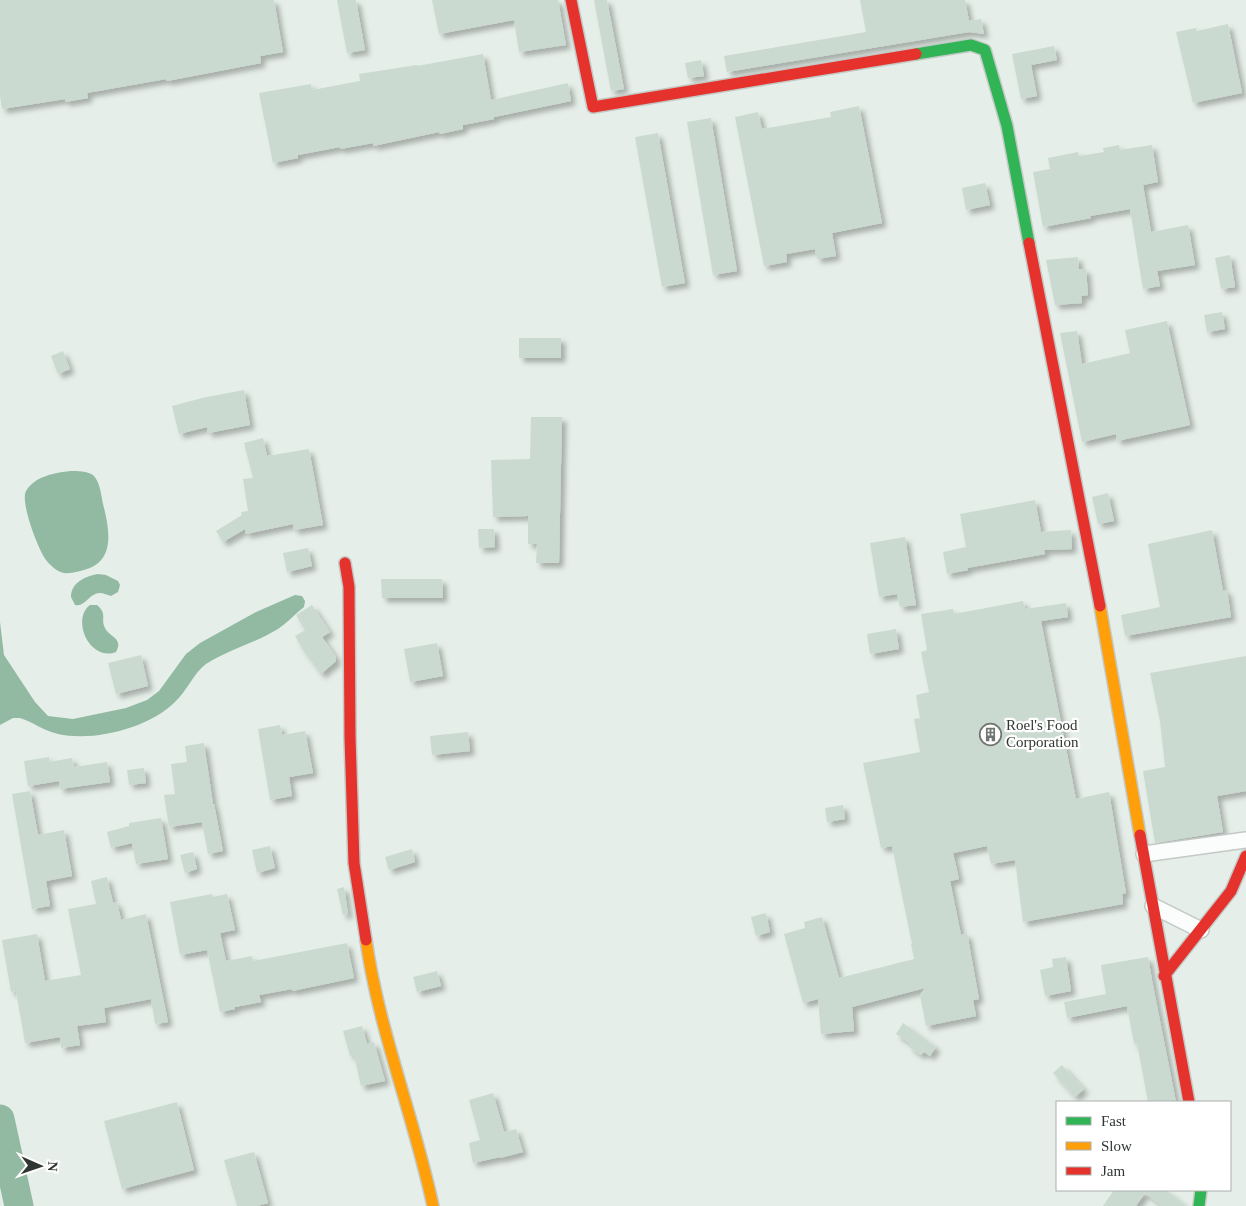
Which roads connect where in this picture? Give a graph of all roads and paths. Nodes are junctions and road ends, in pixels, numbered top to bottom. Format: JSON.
{"nodes":[{"id":1,"x":571,"y":0,"type":"edge"},
{"id":2,"x":345,"y":563,"type":"dead end"},
{"id":3,"x":1246,"y":840,"type":"edge"},
{"id":4,"x":1144,"y":854,"type":"junction"},
{"id":5,"x":1246,"y":856,"type":"edge"},
{"id":6,"x":1153,"y":906,"type":"junction"},
{"id":7,"x":1201,"y":930,"type":"junction"},
{"id":8,"x":1164,"y":976,"type":"junction"},
{"id":9,"x":1189,"y":1101,"type":"edge"},
{"id":10,"x":1201,"y":1191,"type":"edge"},
{"id":11,"x":433,"y":1206,"type":"edge"},
{"id":12,"x":1199,"y":1206,"type":"edge"}],
"edges":[{"from":1,"to":4,"type":"street"},
{"from":2,"to":11,"type":"street"},
{"from":3,"to":4,"type":"street"},
{"from":4,"to":6,"type":"street"},
{"from":5,"to":7,"type":"street"},
{"from":6,"to":7,"type":"street"},
{"from":6,"to":8,"type":"street"},
{"from":7,"to":8,"type":"street"},
{"from":8,"to":9,"type":"street"},
{"from":10,"to":12,"type":"street"}]}
